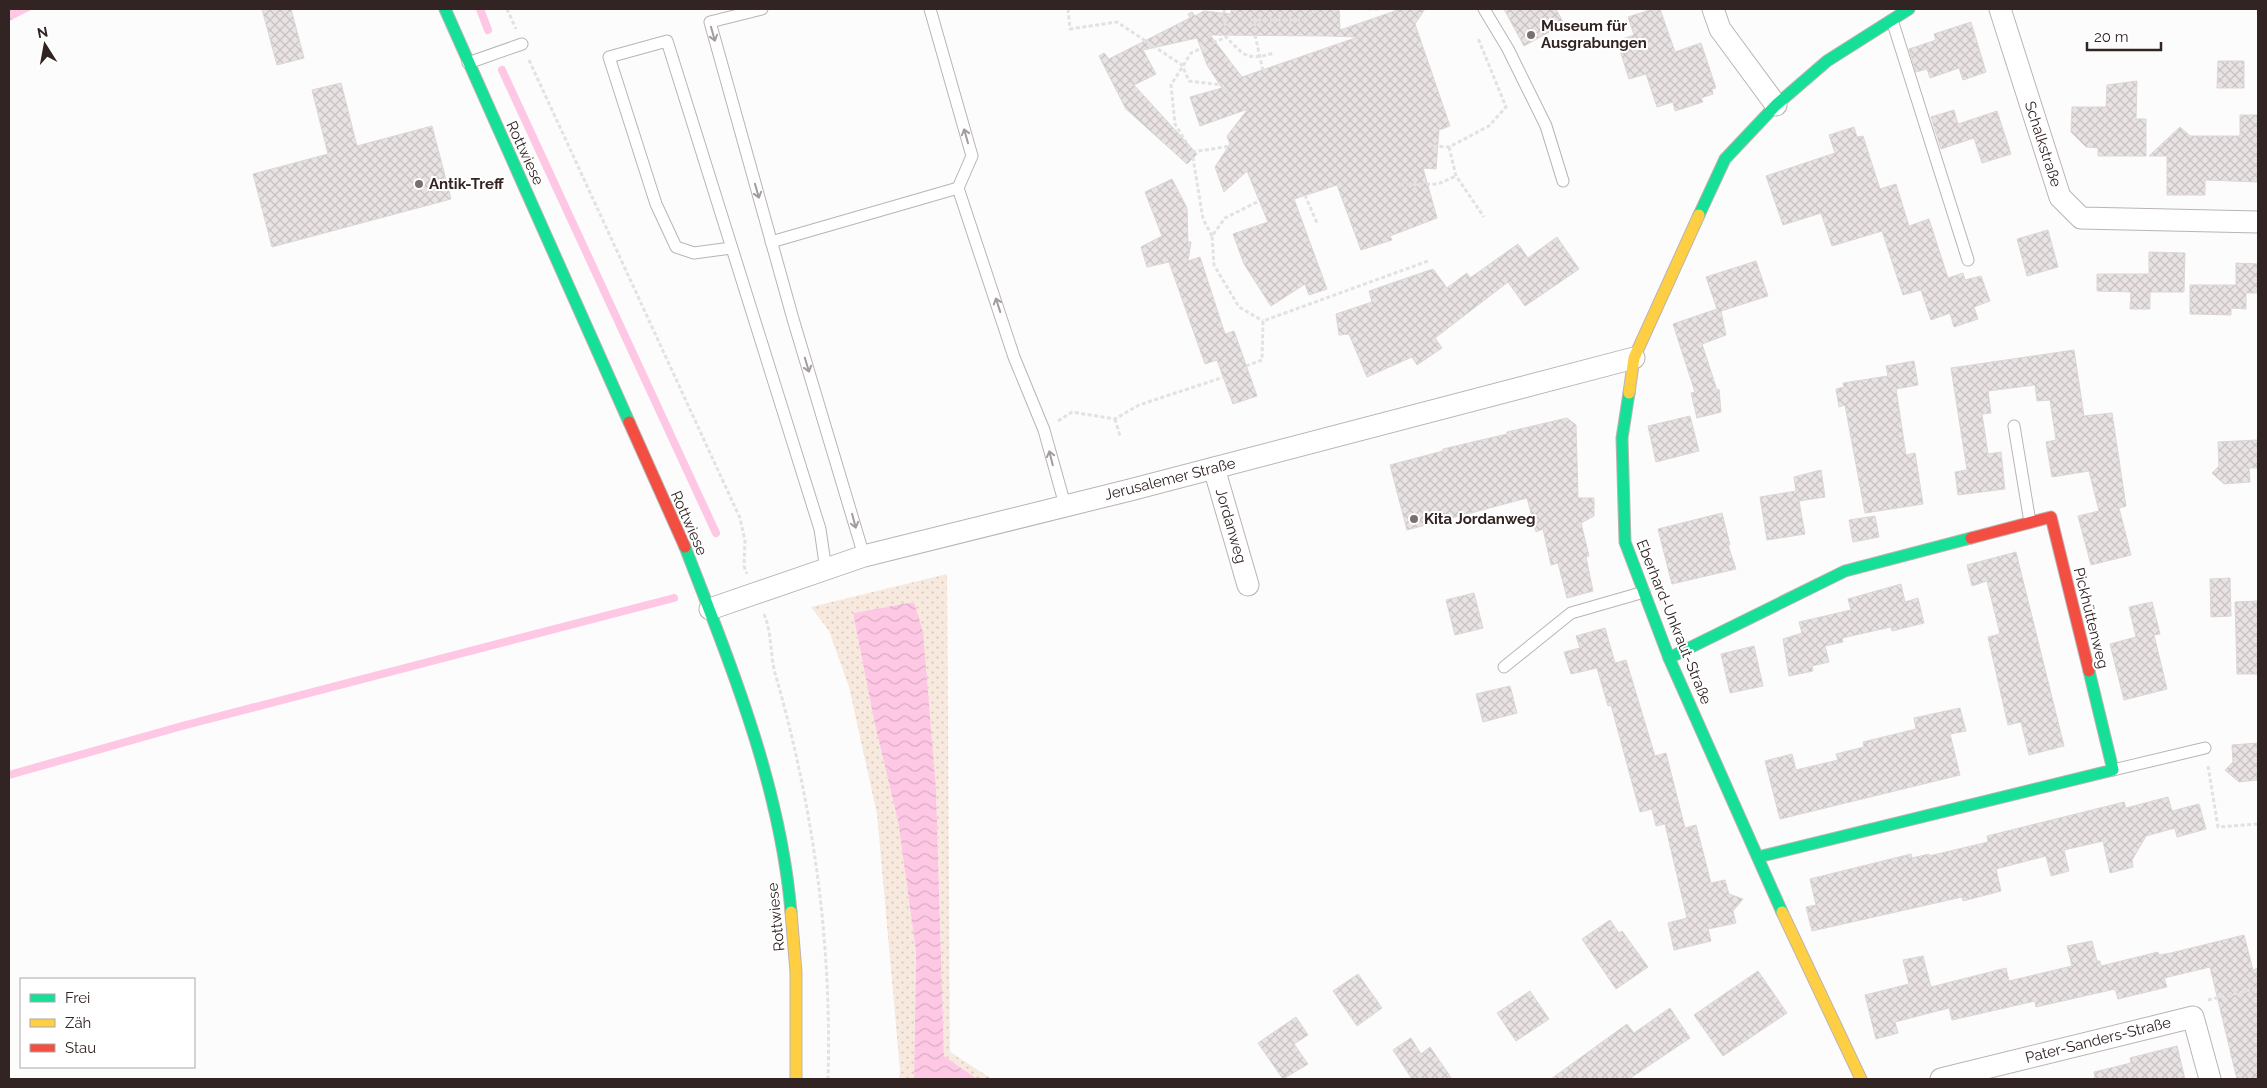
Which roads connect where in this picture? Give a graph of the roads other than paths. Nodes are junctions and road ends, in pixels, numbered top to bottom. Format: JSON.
{"nodes":[{"id":1,"x":445,"y":9,"type":"edge"},
{"id":2,"x":762,"y":9,"type":"edge"},
{"id":3,"x":930,"y":9,"type":"edge"},
{"id":4,"x":1484,"y":9,"type":"edge"},
{"id":5,"x":1713,"y":9,"type":"edge"},
{"id":6,"x":1909,"y":9,"type":"edge"},
{"id":7,"x":2000,"y":9,"type":"edge"},
{"id":8,"x":1892,"y":20,"type":"junction"},
{"id":9,"x":522,"y":44,"type":"road end"},
{"id":10,"x":468,"y":63,"type":"junction"},
{"id":11,"x":1776,"y":105,"type":"junction"},
{"id":12,"x":1563,"y":181,"type":"dead end"},
{"id":13,"x":958,"y":188,"type":"junction"},
{"id":14,"x":2258,"y":222,"type":"edge"},
{"id":15,"x":772,"y":242,"type":"junction"},
{"id":16,"x":731,"y":248,"type":"junction"},
{"id":17,"x":1968,"y":260,"type":"dead end"},
{"id":18,"x":1634,"y":358,"type":"junction"},
{"id":19,"x":2014,"y":426,"type":"dead end"},
{"id":20,"x":1214,"y":468,"type":"junction"},
{"id":21,"x":1065,"y":505,"type":"junction"},
{"id":22,"x":2030,"y":522,"type":"junction"},
{"id":23,"x":864,"y":556,"type":"junction"},
{"id":24,"x":826,"y":570,"type":"junction"},
{"id":25,"x":1248,"y":584,"type":"dead end"},
{"id":26,"x":1644,"y":592,"type":"junction"},
{"id":27,"x":710,"y":609,"type":"junction"},
{"id":28,"x":1669,"y":658,"type":"junction"},
{"id":29,"x":1504,"y":667,"type":"dead end"},
{"id":30,"x":2204,"y":748,"type":"road end"},
{"id":31,"x":2113,"y":770,"type":"junction"},
{"id":32,"x":1758,"y":857,"type":"junction"},
{"id":33,"x":796,"y":1079,"type":"edge"},
{"id":34,"x":1861,"y":1079,"type":"edge"},
{"id":35,"x":1941,"y":1079,"type":"edge"},
{"id":36,"x":2210,"y":1079,"type":"edge"}],
"edges":[{"from":1,"to":10,"type":"street","name":"Rottwiese"},
{"from":2,"to":15,"type":"lane","one_way":true},
{"from":13,"to":3,"type":"lane","one_way":true},
{"from":4,"to":12,"type":"lane"},
{"from":5,"to":11,"type":"street"},
{"from":6,"to":8,"type":"street","name":"Eberhard-Unkraut-Straße"},
{"from":7,"to":14,"type":"street","name":"Schalkstraße"},
{"from":8,"to":11,"type":"street","name":"Eberhard-Unkraut-Straße"},
{"from":8,"to":17,"type":"lane"},
{"from":9,"to":10,"type":"lane"},
{"from":10,"to":27,"type":"street","name":"Rottwiese"},
{"from":11,"to":18,"type":"street","name":"Eberhard-Unkraut-Straße"},
{"from":13,"to":15,"type":"lane"},
{"from":21,"to":13,"type":"lane","one_way":true},
{"from":15,"to":23,"type":"lane","one_way":true},
{"from":16,"to":16,"type":"lane"},
{"from":16,"to":24,"type":"lane"},
{"from":18,"to":20,"type":"street","name":"Jerusalemer Straße"},
{"from":18,"to":26,"type":"street","name":"Eberhard-Unkraut-Straße"},
{"from":19,"to":22,"type":"lane"},
{"from":20,"to":21,"type":"street","name":"Jerusalemer Straße"},
{"from":20,"to":25,"type":"street","name":"Jordanweg"},
{"from":21,"to":23,"type":"street","name":"Jerusalemer Straße"},
{"from":22,"to":28,"type":"street","name":"Pickhüttenweg"},
{"from":22,"to":31,"type":"street","name":"Pickhüttenweg"},
{"from":23,"to":24,"type":"street","name":"Jerusalemer Straße"},
{"from":24,"to":27,"type":"street","name":"Jerusalemer Straße"},
{"from":26,"to":28,"type":"street","name":"Eberhard-Unkraut-Straße"},
{"from":26,"to":29,"type":"lane"},
{"from":27,"to":33,"type":"street","name":"Rottwiese"},
{"from":28,"to":32,"type":"street","name":"Eberhard-Unkraut-Straße"},
{"from":30,"to":31,"type":"lane"},
{"from":31,"to":32,"type":"street"},
{"from":32,"to":34,"type":"street","name":"Eberhard-Unkraut-Straße"},
{"from":35,"to":36,"type":"street","name":"Pater-Sanders-Straße"}]}
